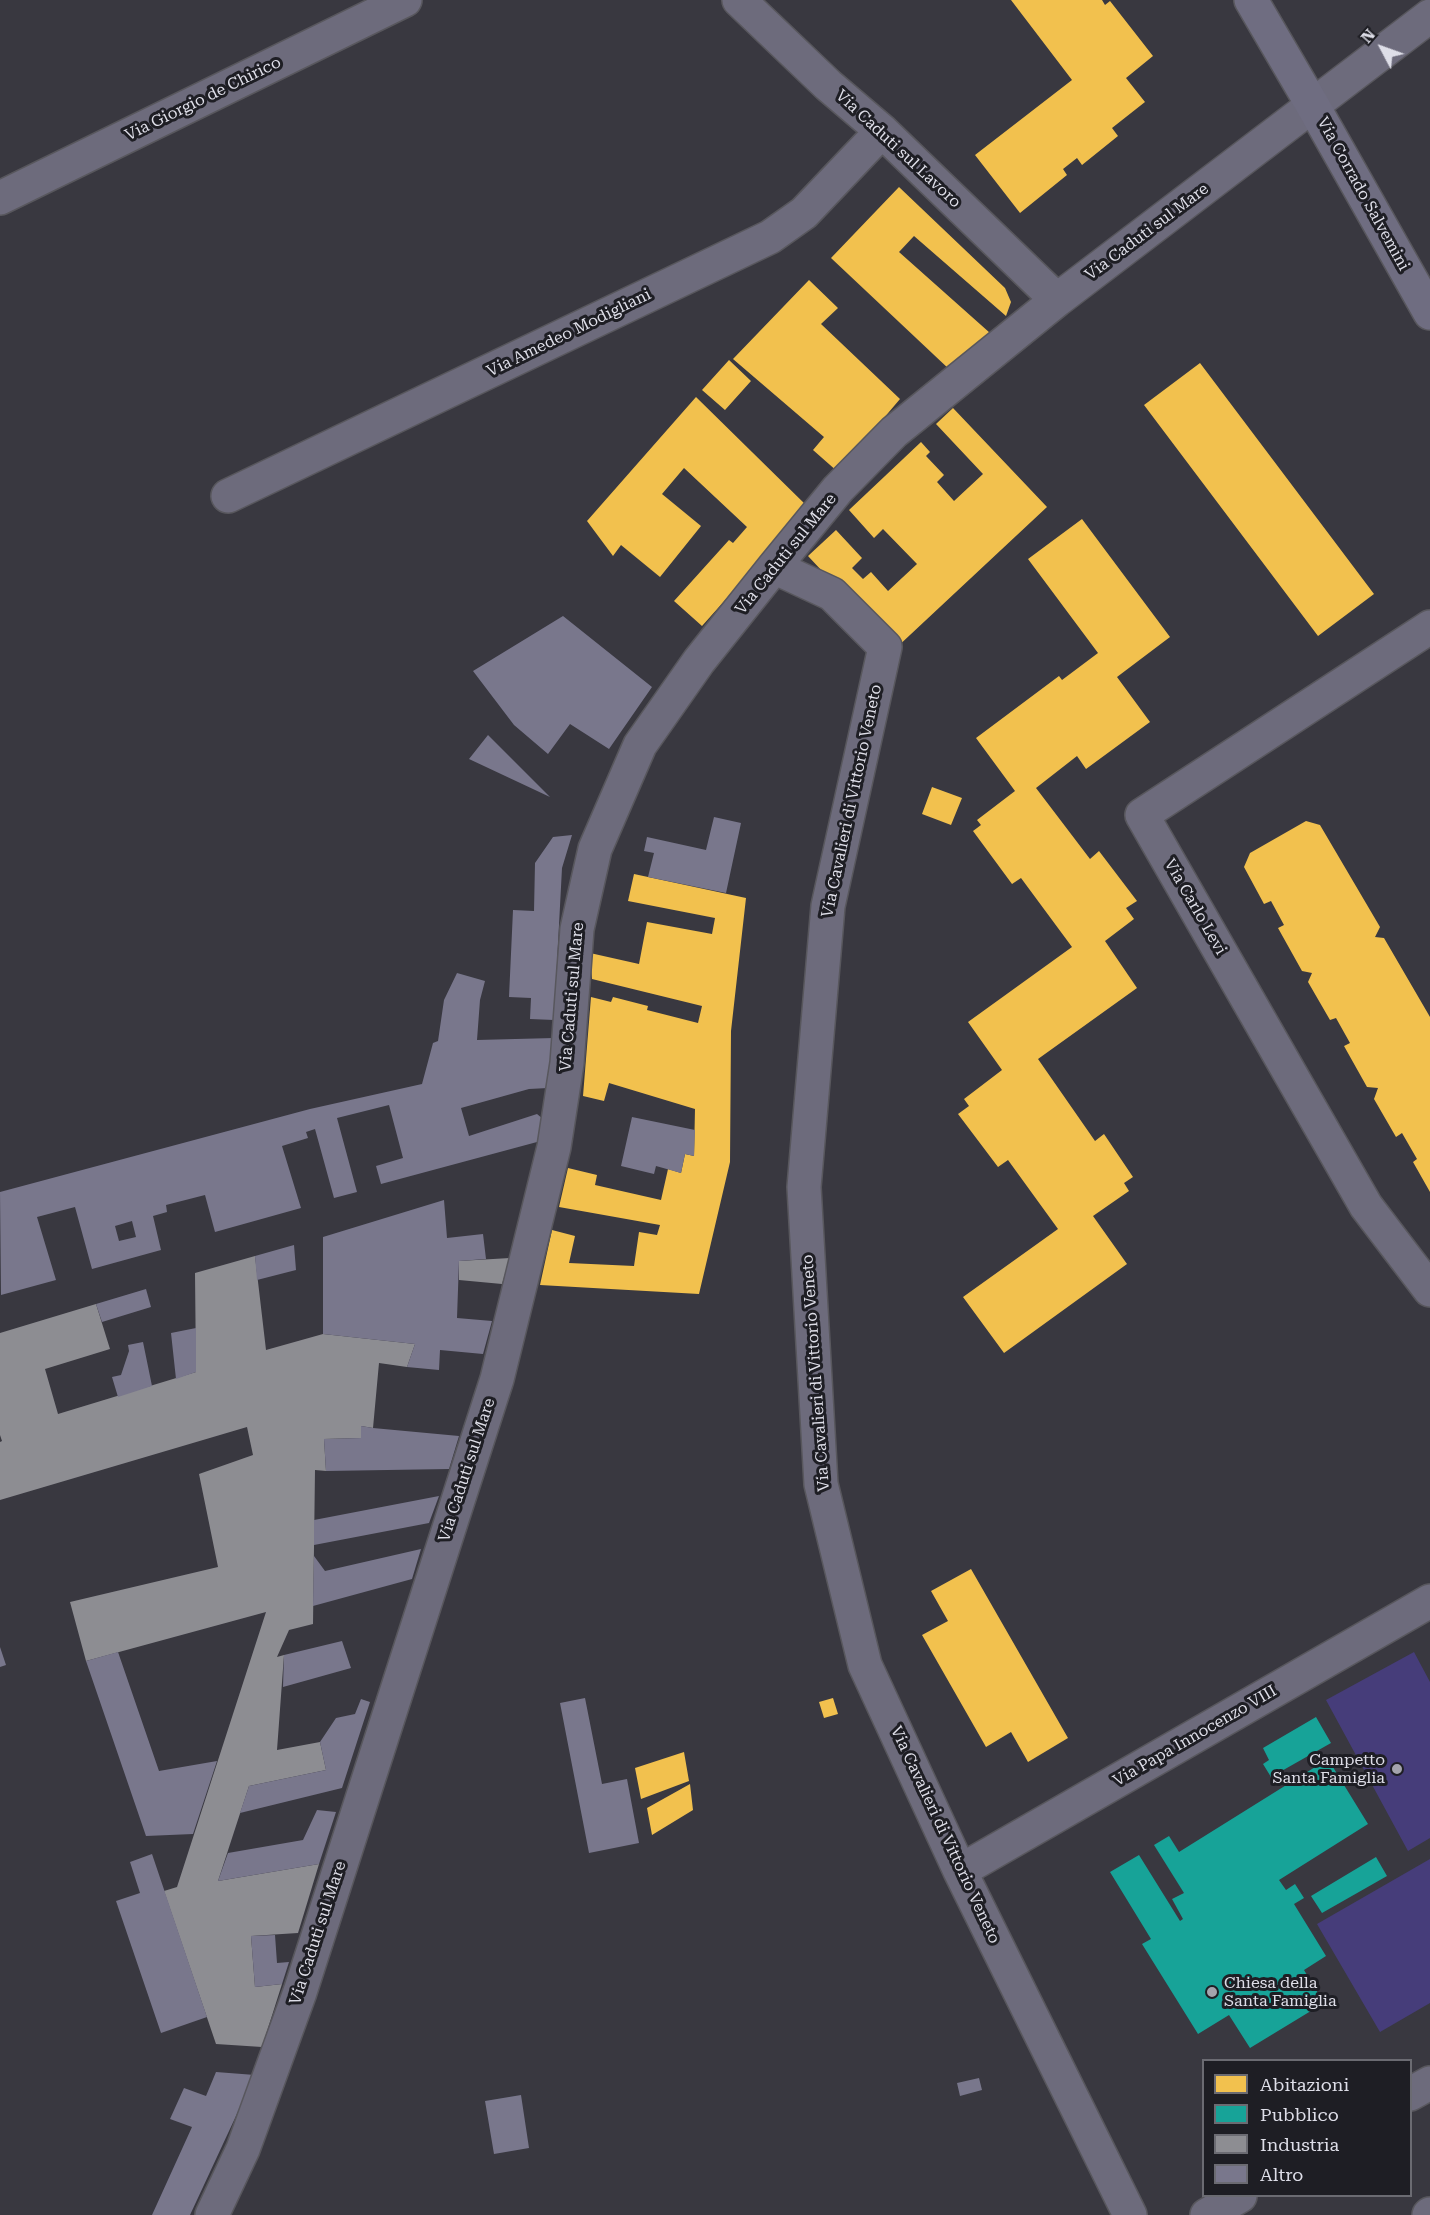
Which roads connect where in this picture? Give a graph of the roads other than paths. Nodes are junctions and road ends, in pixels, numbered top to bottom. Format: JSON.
{"nodes":[{"id":1,"x":405,"y":0,"type":"edge"},
{"id":2,"x":739,"y":0,"type":"edge"},
{"id":3,"x":1251,"y":0,"type":"edge"},
{"id":4,"x":1430,"y":16,"type":"edge"},
{"id":5,"x":1313,"y":106,"type":"junction"},
{"id":6,"x":882,"y":131,"type":"junction"},
{"id":7,"x":0,"y":198,"type":"edge"},
{"id":8,"x":1057,"y":300,"type":"junction"},
{"id":9,"x":1430,"y":313,"type":"edge"},
{"id":10,"x":228,"y":496,"type":"dead end"},
{"id":11,"x":774,"y":567,"type":"junction"},
{"id":12,"x":1430,"y":627,"type":"edge"},
{"id":13,"x":1430,"y":1290,"type":"edge"},
{"id":14,"x":1430,"y":1601,"type":"edge"},
{"id":15,"x":960,"y":1870,"type":"junction"},
{"id":16,"x":1430,"y":2083,"type":"edge"},
{"id":17,"x":1412,"y":2093,"type":"edge"},
{"id":18,"x":1238,"y":2197,"type":"edge"},
{"id":19,"x":212,"y":2215,"type":"edge"},
{"id":20,"x":1130,"y":2215,"type":"edge"},
{"id":21,"x":1207,"y":2215,"type":"edge"}],
"edges":[{"from":1,"to":7,"type":"street","name":"Via Giorgio de Chirico"},
{"from":2,"to":6,"type":"street","name":"Via Caduti sul Lavoro"},
{"from":3,"to":5,"type":"main road","name":"Via Corrado Salvemini"},
{"from":4,"to":5,"type":"street","name":"Via Caduti sul Mare"},
{"from":5,"to":8,"type":"street","name":"Via Caduti sul Mare"},
{"from":5,"to":9,"type":"main road","name":"Via Corrado Salvemini"},
{"from":6,"to":8,"type":"street","name":"Via Caduti sul Lavoro"},
{"from":6,"to":10,"type":"street","name":"Via Amedeo Modigliani"},
{"from":8,"to":11,"type":"street","name":"Via Caduti sul Mare"},
{"from":11,"to":15,"type":"street","name":"Via Cavalieri di Vittorio Veneto"},
{"from":11,"to":19,"type":"street","name":"Via Caduti sul Mare"},
{"from":12,"to":13,"type":"street","name":"Via Carlo Levi"},
{"from":14,"to":15,"type":"street","name":"Via Papa Innocenzo VIII"},
{"from":15,"to":20,"type":"street","name":"Via Cavalieri di Vittorio Veneto"},
{"from":16,"to":17,"type":"street"},
{"from":18,"to":21,"type":"street"}]}
